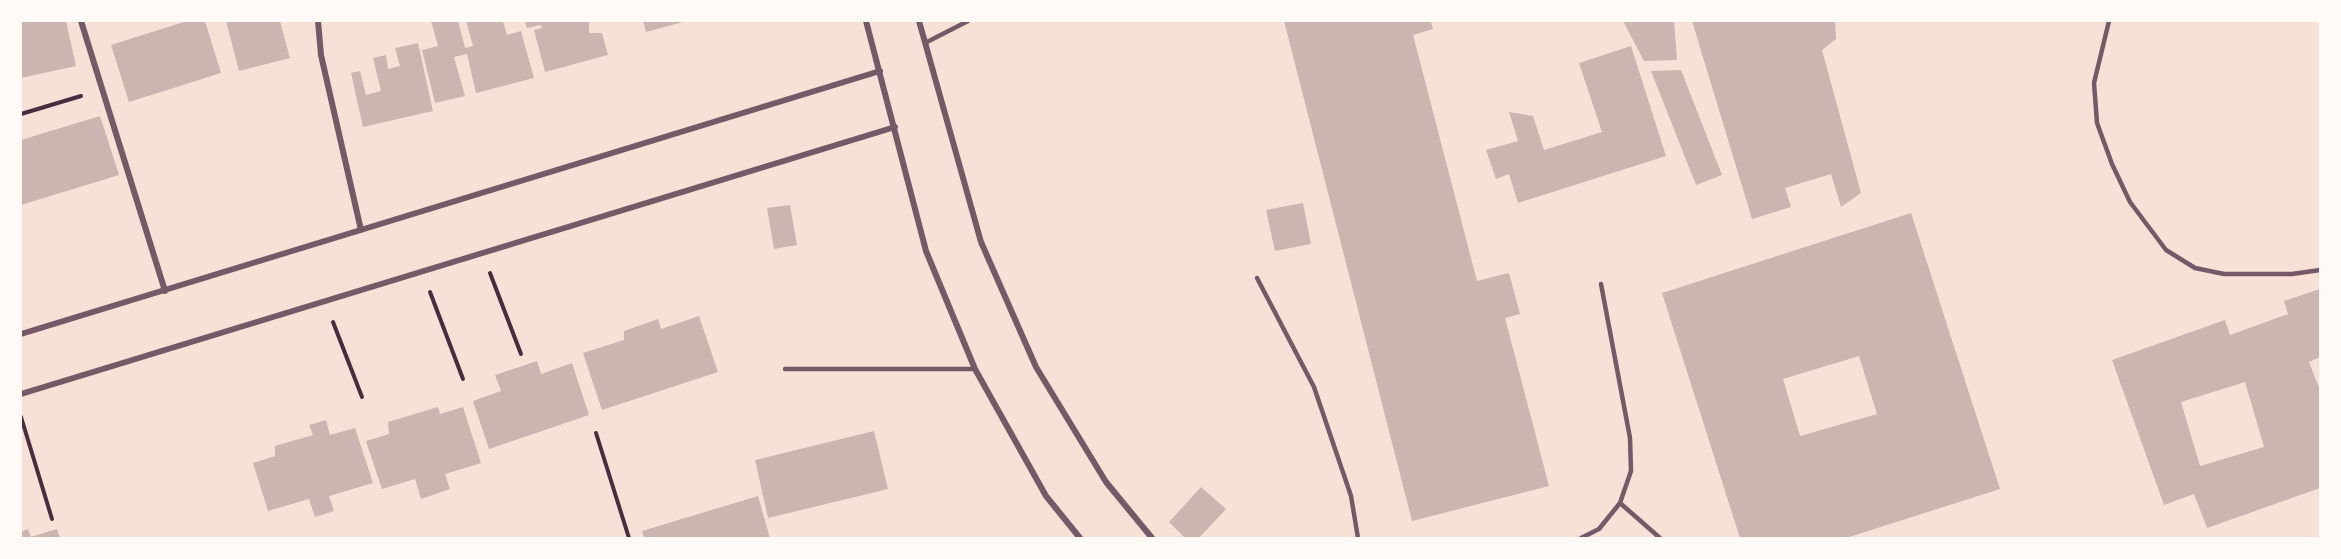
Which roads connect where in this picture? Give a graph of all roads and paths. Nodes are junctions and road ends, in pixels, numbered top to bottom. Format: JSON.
{"nodes":[{"id":1,"x":81,"y":21,"type":"edge"},
{"id":2,"x":318,"y":21,"type":"edge"},
{"id":3,"x":867,"y":21,"type":"edge"},
{"id":4,"x":919,"y":21,"type":"edge"},
{"id":5,"x":968,"y":21,"type":"edge"},
{"id":6,"x":2109,"y":21,"type":"edge"},
{"id":7,"x":925,"y":43,"type":"junction"},
{"id":8,"x":880,"y":71,"type":"junction"},
{"id":9,"x":102,"y":90,"type":"junction"},
{"id":10,"x":21,"y":114,"type":"edge"},
{"id":11,"x":895,"y":127,"type":"junction"},
{"id":12,"x":361,"y":230,"type":"junction"},
{"id":13,"x":482,"y":253,"type":"junction"},
{"id":14,"x":2320,"y":270,"type":"edge"},
{"id":15,"x":422,"y":271,"type":"junction"},
{"id":16,"x":1257,"y":278,"type":"dead end"},
{"id":17,"x":1601,"y":284,"type":"dead end"},
{"id":18,"x":165,"y":291,"type":"junction"},
{"id":19,"x":325,"y":301,"type":"junction"},
{"id":20,"x":21,"y":334,"type":"edge"},
{"id":21,"x":521,"y":354,"type":"dead end"},
{"id":22,"x":785,"y":369,"type":"dead end"},
{"id":23,"x":975,"y":369,"type":"junction"},
{"id":24,"x":464,"y":378,"type":"dead end"},
{"id":25,"x":21,"y":394,"type":"edge"},
{"id":26,"x":362,"y":397,"type":"dead end"},
{"id":27,"x":21,"y":417,"type":"edge"},
{"id":28,"x":596,"y":433,"type":"dead end"},
{"id":29,"x":1620,"y":503,"type":"junction"},
{"id":30,"x":51,"y":519,"type":"dead end"},
{"id":31,"x":629,"y":538,"type":"edge"},
{"id":32,"x":1080,"y":538,"type":"edge"},
{"id":33,"x":1152,"y":538,"type":"edge"},
{"id":34,"x":1359,"y":538,"type":"edge"},
{"id":35,"x":1581,"y":538,"type":"edge"},
{"id":36,"x":1660,"y":538,"type":"edge"}],
"edges":[{"from":1,"to":9,"type":"street"},
{"from":2,"to":12,"type":"street"},
{"from":3,"to":8,"type":"street"},
{"from":4,"to":7,"type":"street"},
{"from":5,"to":7,"type":"lane"},
{"from":6,"to":14,"type":"lane"},
{"from":7,"to":33,"type":"street"},
{"from":8,"to":11,"type":"street"},
{"from":8,"to":12,"type":"street"},
{"from":9,"to":10,"type":"path"},
{"from":9,"to":18,"type":"street"},
{"from":11,"to":13,"type":"street"},
{"from":11,"to":23,"type":"street"},
{"from":12,"to":18,"type":"street"},
{"from":13,"to":15,"type":"street"},
{"from":13,"to":21,"type":"path"},
{"from":15,"to":19,"type":"street"},
{"from":15,"to":24,"type":"path"},
{"from":16,"to":34,"type":"lane"},
{"from":17,"to":29,"type":"lane"},
{"from":18,"to":20,"type":"street"},
{"from":19,"to":25,"type":"street"},
{"from":19,"to":26,"type":"path"},
{"from":22,"to":23,"type":"lane"},
{"from":23,"to":32,"type":"street"},
{"from":27,"to":30,"type":"path"},
{"from":28,"to":31,"type":"path"},
{"from":29,"to":35,"type":"lane"},
{"from":29,"to":36,"type":"lane"}]}
